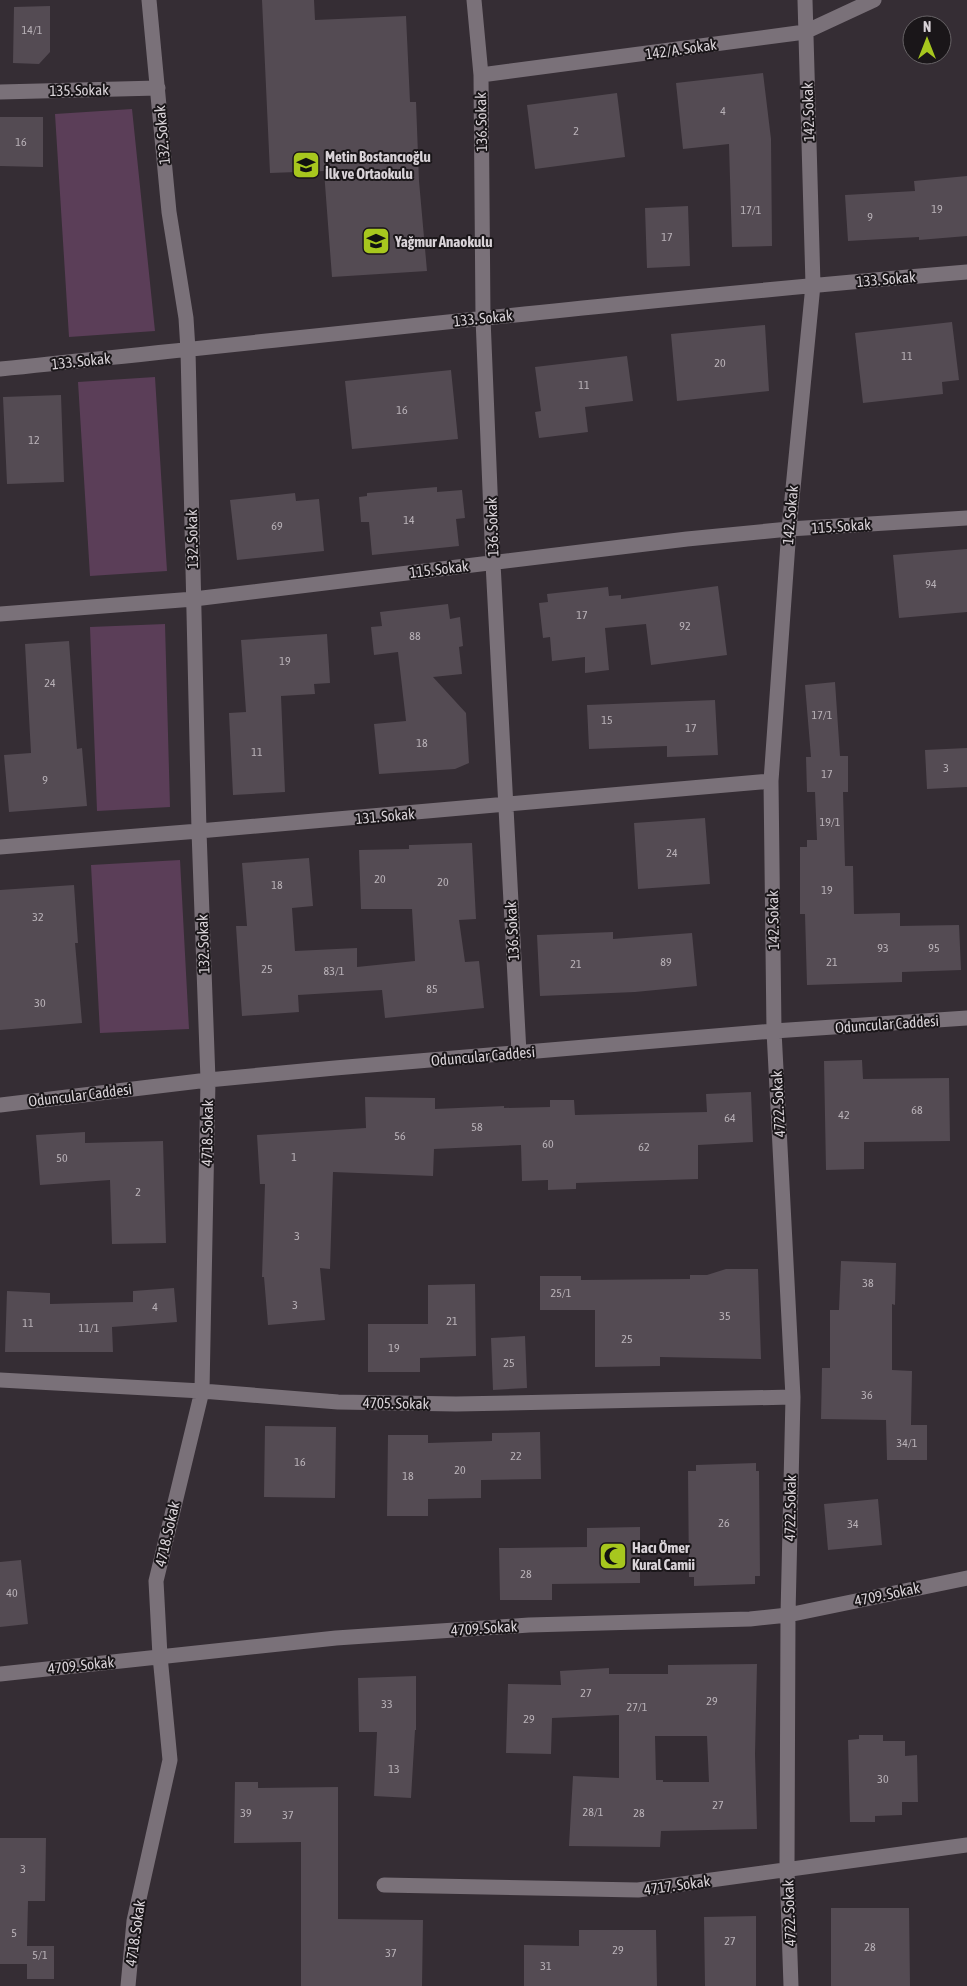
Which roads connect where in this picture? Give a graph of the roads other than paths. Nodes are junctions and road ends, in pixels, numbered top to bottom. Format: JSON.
{"nodes":[{"id":1,"x":149,"y":0,"type":"edge"},
{"id":2,"x":474,"y":0,"type":"edge"},
{"id":3,"x":805,"y":0,"type":"edge"},
{"id":4,"x":874,"y":0,"type":"edge"},
{"id":5,"x":805,"y":32,"type":"junction"},
{"id":6,"x":481,"y":75,"type":"junction"},
{"id":7,"x":158,"y":88,"type":"junction"},
{"id":8,"x":0,"y":92,"type":"edge"},
{"id":9,"x":967,"y":272,"type":"edge"},
{"id":10,"x":813,"y":285,"type":"junction"},
{"id":11,"x":483,"y":318,"type":"junction"},
{"id":12,"x":188,"y":350,"type":"junction"},
{"id":13,"x":0,"y":369,"type":"edge"},
{"id":14,"x":967,"y":518,"type":"edge"},
{"id":15,"x":789,"y":529,"type":"junction"},
{"id":16,"x":493,"y":562,"type":"junction"},
{"id":17,"x":194,"y":599,"type":"junction"},
{"id":18,"x":0,"y":614,"type":"edge"},
{"id":19,"x":770,"y":781,"type":"junction"},
{"id":20,"x":505,"y":805,"type":"junction"},
{"id":21,"x":199,"y":832,"type":"junction"},
{"id":22,"x":0,"y":847,"type":"edge"},
{"id":23,"x":967,"y":1018,"type":"edge"},
{"id":24,"x":774,"y":1031,"type":"junction"},
{"id":25,"x":519,"y":1053,"type":"junction"},
{"id":26,"x":208,"y":1080,"type":"junction"},
{"id":27,"x":0,"y":1105,"type":"edge"},
{"id":28,"x":0,"y":1380,"type":"edge"},
{"id":29,"x":202,"y":1391,"type":"junction"},
{"id":30,"x":793,"y":1397,"type":"junction"},
{"id":31,"x":967,"y":1578,"type":"edge"},
{"id":32,"x":788,"y":1615,"type":"junction"},
{"id":33,"x":160,"y":1656,"type":"junction"},
{"id":34,"x":0,"y":1674,"type":"edge"},
{"id":35,"x":967,"y":1846,"type":"edge"},
{"id":36,"x":787,"y":1869,"type":"junction"},
{"id":37,"x":384,"y":1886,"type":"dead end"},
{"id":38,"x":128,"y":1986,"type":"edge"},
{"id":39,"x":791,"y":1986,"type":"edge"}],
"edges":[{"from":1,"to":7,"type":"street","name":"132. Sokak"},
{"from":2,"to":6,"type":"street","name":"136. Sokak"},
{"from":3,"to":5,"type":"street","name":"142. Sokak"},
{"from":4,"to":5,"type":"street","name":"142/A. Sokak"},
{"from":5,"to":6,"type":"street","name":"142/A. Sokak"},
{"from":5,"to":10,"type":"street","name":"142. Sokak"},
{"from":6,"to":11,"type":"street","name":"136. Sokak"},
{"from":7,"to":8,"type":"street","name":"135. Sokak"},
{"from":7,"to":12,"type":"street","name":"132. Sokak"},
{"from":9,"to":10,"type":"street","name":"133. Sokak"},
{"from":10,"to":11,"type":"street","name":"133. Sokak"},
{"from":10,"to":15,"type":"street","name":"142. Sokak"},
{"from":11,"to":12,"type":"street","name":"133. Sokak"},
{"from":11,"to":16,"type":"street","name":"136. Sokak"},
{"from":12,"to":13,"type":"street","name":"133. Sokak"},
{"from":12,"to":17,"type":"street","name":"132. Sokak"},
{"from":14,"to":15,"type":"street","name":"115. Sokak"},
{"from":15,"to":16,"type":"street","name":"115. Sokak"},
{"from":15,"to":19,"type":"street","name":"142. Sokak"},
{"from":16,"to":17,"type":"street","name":"115. Sokak"},
{"from":16,"to":20,"type":"street","name":"136. Sokak"},
{"from":17,"to":18,"type":"street","name":"115. Sokak"},
{"from":17,"to":21,"type":"street","name":"132. Sokak"},
{"from":19,"to":20,"type":"street","name":"131. Sokak"},
{"from":19,"to":24,"type":"street","name":"142. Sokak"},
{"from":20,"to":21,"type":"street","name":"131. Sokak"},
{"from":20,"to":25,"type":"street","name":"136. Sokak"},
{"from":21,"to":22,"type":"street","name":"131. Sokak"},
{"from":21,"to":26,"type":"street","name":"132. Sokak"},
{"from":23,"to":24,"type":"street","name":"Oduncular Caddesi"},
{"from":24,"to":25,"type":"street","name":"Oduncular Caddesi"},
{"from":24,"to":30,"type":"street","name":"4722. Sokak"},
{"from":25,"to":26,"type":"street","name":"Oduncular Caddesi"},
{"from":26,"to":27,"type":"street","name":"Oduncular Caddesi"},
{"from":26,"to":29,"type":"street","name":"4718. Sokak"},
{"from":28,"to":29,"type":"street","name":"4705. Sokak"},
{"from":29,"to":30,"type":"street","name":"4705. Sokak"},
{"from":29,"to":33,"type":"street","name":"4718. Sokak"},
{"from":30,"to":32,"type":"street","name":"4722. Sokak"},
{"from":31,"to":32,"type":"street","name":"4709. Sokak"},
{"from":32,"to":33,"type":"street","name":"4709. Sokak"},
{"from":32,"to":36,"type":"street","name":"4722. Sokak"},
{"from":33,"to":34,"type":"street","name":"4709. Sokak"},
{"from":33,"to":38,"type":"street","name":"4718. Sokak"},
{"from":35,"to":36,"type":"street","name":"4717. Sokak"},
{"from":36,"to":37,"type":"street","name":"4717. Sokak"},
{"from":36,"to":39,"type":"street","name":"4722. Sokak"}]}
